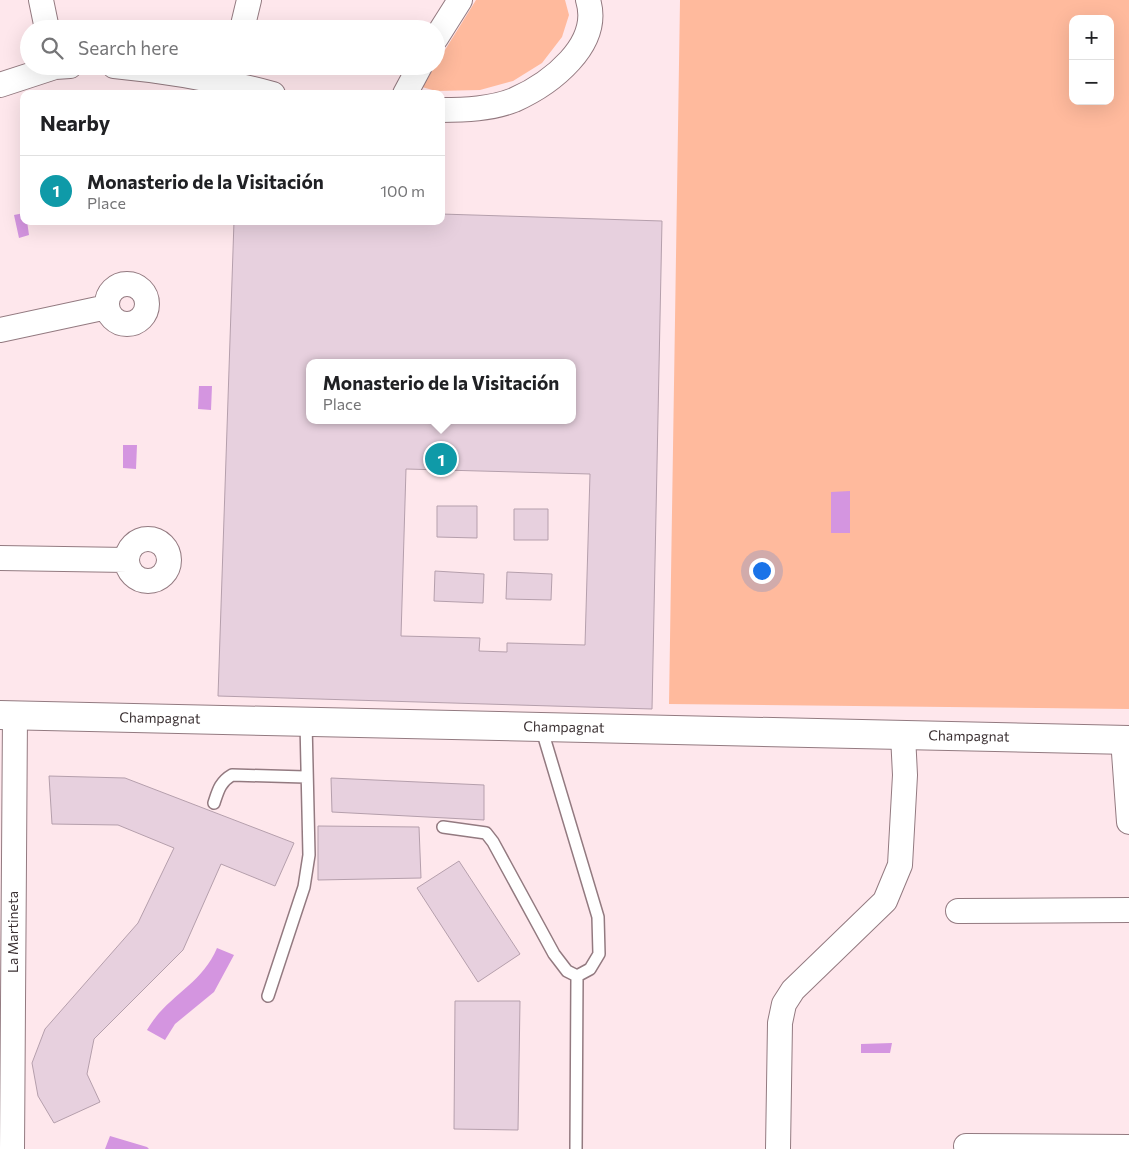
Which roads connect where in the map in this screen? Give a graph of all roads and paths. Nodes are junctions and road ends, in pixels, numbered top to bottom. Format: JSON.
{"nodes":[{"id":1,"x":41,"y":0,"type":"edge"},
{"id":2,"x":249,"y":0,"type":"edge"},
{"id":3,"x":460,"y":0,"type":"edge"},
{"id":4,"x":588,"y":0,"type":"edge"},
{"id":5,"x":45,"y":20,"type":"edge"},
{"id":6,"x":244,"y":20,"type":"edge"},
{"id":7,"x":445,"y":24,"type":"edge"},
{"id":8,"x":29,"y":75,"type":"edge"},
{"id":9,"x":232,"y":75,"type":"edge"},
{"id":10,"x":415,"y":75,"type":"edge"},
{"id":11,"x":0,"y":85,"type":"edge"},
{"id":12,"x":264,"y":90,"type":"edge"},
{"id":13,"x":407,"y":90,"type":"edge"},
{"id":14,"x":445,"y":110,"type":"edge"},
{"id":15,"x":107,"y":307,"type":"dead end"},
{"id":16,"x":0,"y":330,"type":"edge"},
{"id":17,"x":0,"y":558,"type":"edge"},
{"id":18,"x":126,"y":560,"type":"dead end"},
{"id":19,"x":7,"y":715,"type":"edge"},
{"id":20,"x":306,"y":722,"type":"junction"},
{"id":21,"x":541,"y":727,"type":"junction"},
{"id":22,"x":903,"y":735,"type":"junction"},
{"id":23,"x":1126,"y":740,"type":"edge"},
{"id":24,"x":305,"y":777,"type":"junction"},
{"id":25,"x":214,"y":804,"type":"dead end"},
{"id":26,"x":1129,"y":822,"type":"edge"},
{"id":27,"x":444,"y":827,"type":"dead end"},
{"id":28,"x":1129,"y":910,"type":"edge"},
{"id":29,"x":958,"y":911,"type":"dead end"},
{"id":30,"x":577,"y":976,"type":"junction"},
{"id":31,"x":268,"y":996,"type":"dead end"},
{"id":32,"x":966,"y":1146,"type":"dead end"},
{"id":33,"x":1129,"y":1147,"type":"edge"},
{"id":34,"x":12,"y":1149,"type":"edge"},
{"id":35,"x":576,"y":1149,"type":"edge"},
{"id":36,"x":778,"y":1149,"type":"edge"}],
"edges":[{"from":1,"to":5,"type":"street"},
{"from":2,"to":6,"type":"street"},
{"from":3,"to":7,"type":"street"},
{"from":4,"to":14,"type":"street"},
{"from":8,"to":11,"type":"street"},
{"from":9,"to":12,"type":"street"},
{"from":10,"to":13,"type":"street"},
{"from":15,"to":16,"type":"street"},
{"from":17,"to":18,"type":"street"},
{"from":19,"to":20,"type":"street","name":"Champagnat"},
{"from":19,"to":34,"type":"street","name":"La Martineta"},
{"from":20,"to":21,"type":"street","name":"Champagnat"},
{"from":20,"to":24,"type":"lane"},
{"from":21,"to":22,"type":"street","name":"Champagnat"},
{"from":21,"to":30,"type":"lane"},
{"from":22,"to":23,"type":"street","name":"Champagnat"},
{"from":22,"to":36,"type":"street"},
{"from":23,"to":26,"type":"street"},
{"from":24,"to":25,"type":"lane"},
{"from":24,"to":31,"type":"lane"},
{"from":27,"to":30,"type":"lane"},
{"from":28,"to":29,"type":"street"},
{"from":30,"to":35,"type":"lane"},
{"from":32,"to":33,"type":"street"}]}
